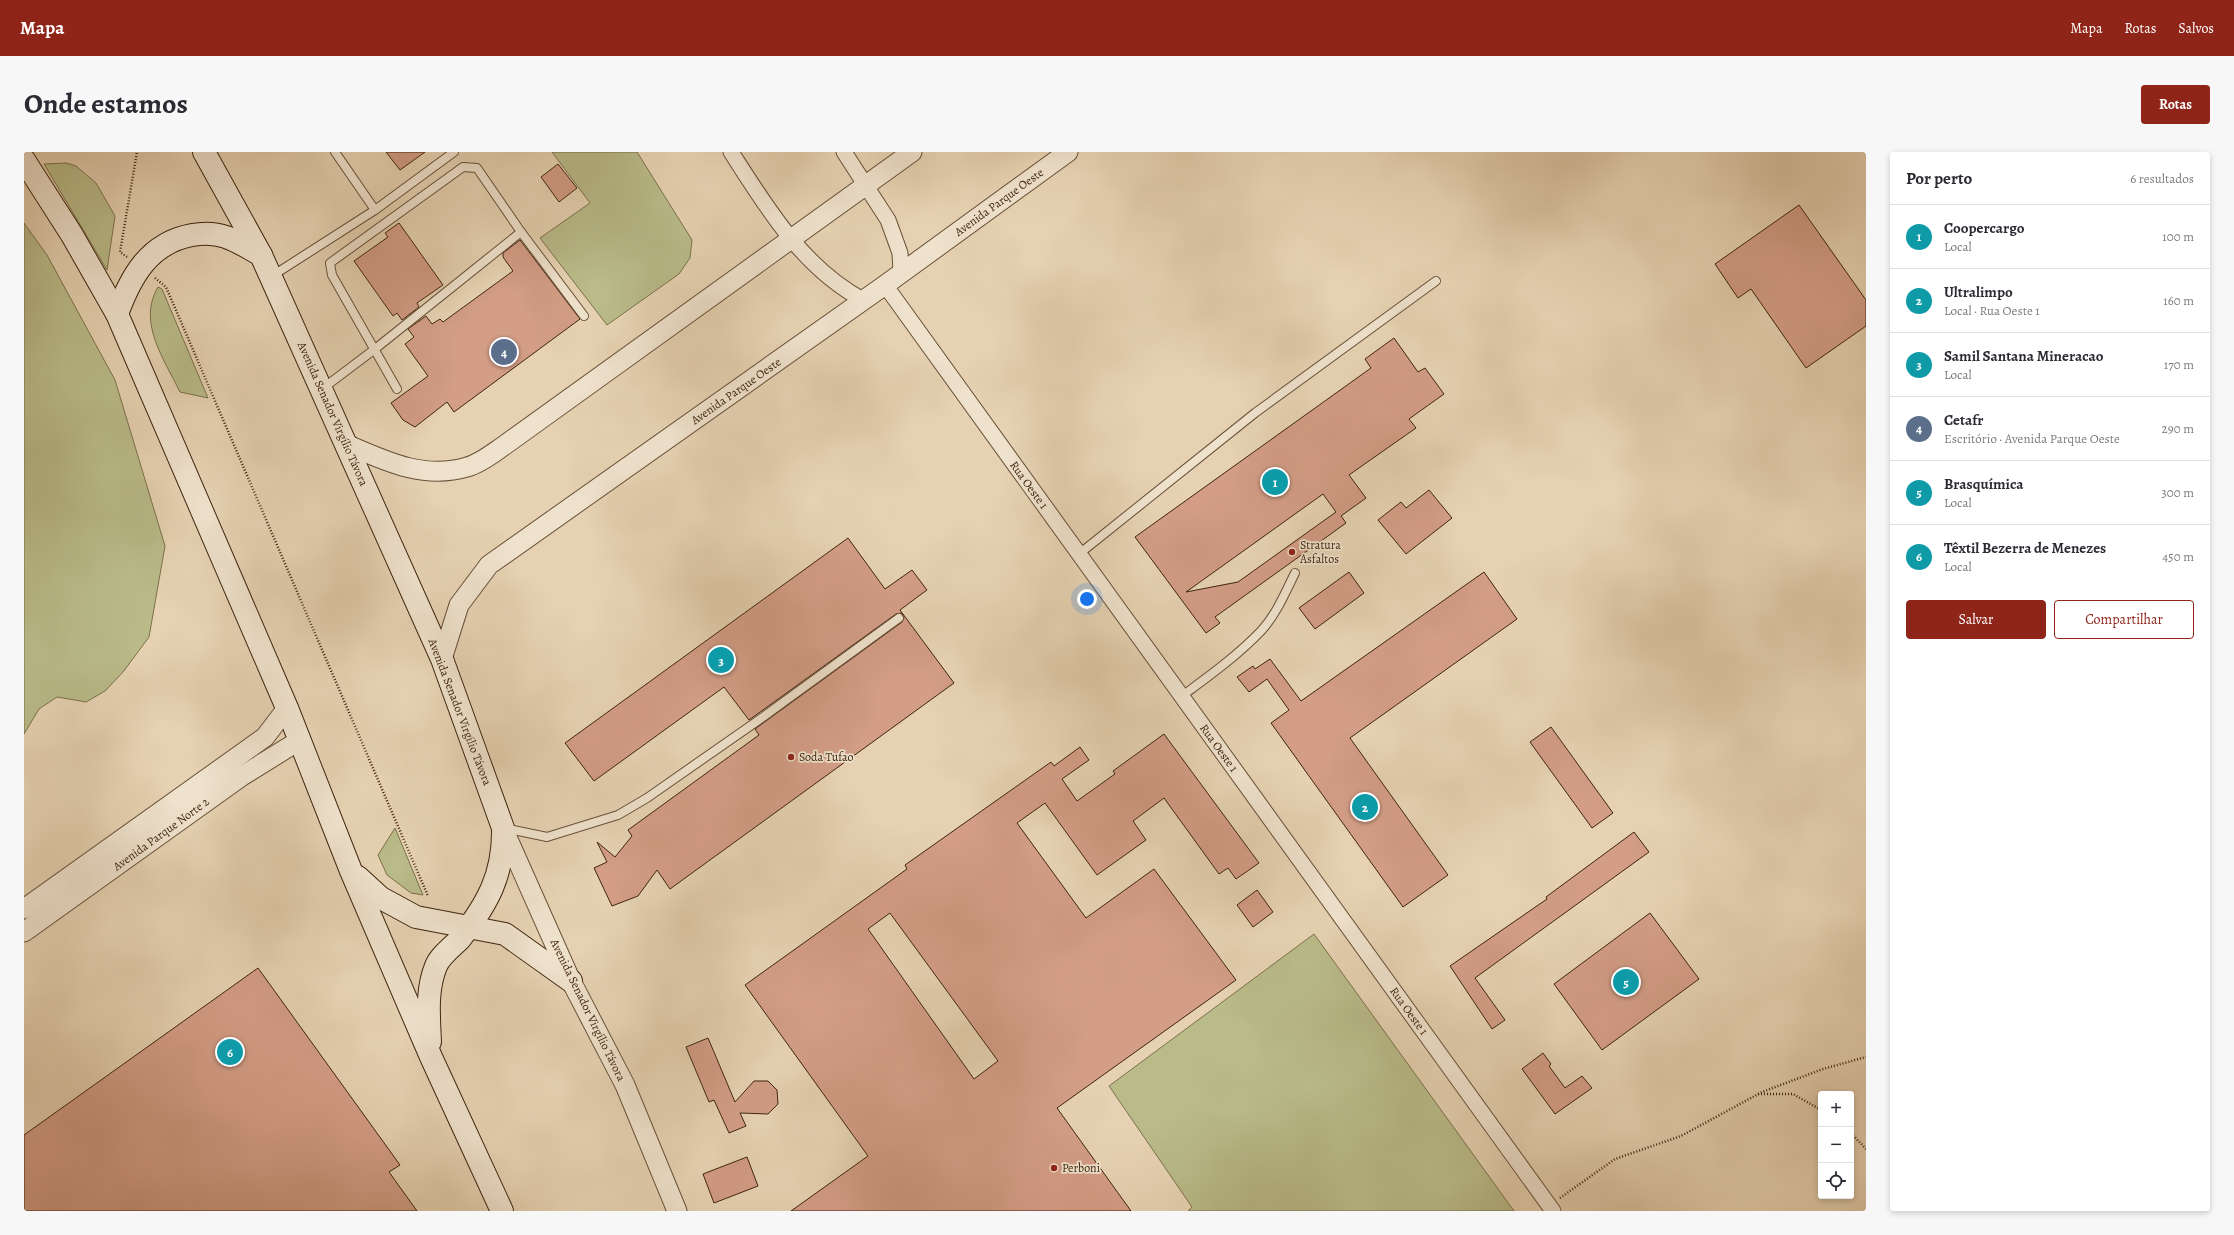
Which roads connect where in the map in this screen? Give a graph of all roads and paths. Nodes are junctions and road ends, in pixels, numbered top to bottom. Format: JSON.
{"nodes":[{"id":1,"x":137,"y":152,"type":"edge"},
{"id":2,"x":204,"y":152,"type":"edge"},
{"id":3,"x":335,"y":152,"type":"edge"},
{"id":4,"x":454,"y":152,"type":"edge"},
{"id":5,"x":731,"y":152,"type":"edge"},
{"id":6,"x":844,"y":152,"type":"edge"},
{"id":7,"x":912,"y":152,"type":"edge"},
{"id":8,"x":1068,"y":152,"type":"edge"},
{"id":9,"x":24,"y":160,"type":"edge"},
{"id":10,"x":866,"y":185,"type":"junction"},
{"id":11,"x":376,"y":210,"type":"junction"},
{"id":12,"x":521,"y":232,"type":"junction"},
{"id":13,"x":792,"y":240,"type":"junction"},
{"id":14,"x":261,"y":255,"type":"junction"},
{"id":15,"x":141,"y":266,"type":"junction"},
{"id":16,"x":902,"y":273,"type":"junction"},
{"id":17,"x":271,"y":276,"type":"junction"},
{"id":18,"x":1436,"y":282,"type":"dead end"},
{"id":19,"x":885,"y":285,"type":"junction"},
{"id":20,"x":863,"y":300,"type":"junction"},
{"id":21,"x":117,"y":314,"type":"junction"},
{"id":22,"x":584,"y":316,"type":"dead end"},
{"id":23,"x":375,"y":349,"type":"junction"},
{"id":24,"x":322,"y":389,"type":"junction"},
{"id":25,"x":397,"y":389,"type":"dead end"},
{"id":26,"x":346,"y":444,"type":"junction"},
{"id":27,"x":1079,"y":554,"type":"junction"},
{"id":28,"x":1295,"y":573,"type":"dead end"},
{"id":29,"x":899,"y":618,"type":"dead end"},
{"id":30,"x":442,"y":659,"type":"junction"},
{"id":31,"x":1182,"y":696,"type":"junction"},
{"id":32,"x":287,"y":708,"type":"junction"},
{"id":33,"x":300,"y":740,"type":"junction"},
{"id":34,"x":504,"y":828,"type":"junction"},
{"id":35,"x":351,"y":871,"type":"junction"},
{"id":36,"x":428,"y":896,"type":"dead end"},
{"id":37,"x":24,"y":909,"type":"edge"},
{"id":38,"x":470,"y":926,"type":"junction"},
{"id":39,"x":24,"y":932,"type":"edge"},
{"id":40,"x":571,"y":982,"type":"junction"},
{"id":41,"x":431,"y":1057,"type":"junction"},
{"id":42,"x":1866,"y":1057,"type":"edge"},
{"id":43,"x":1756,"y":1094,"type":"junction"},
{"id":44,"x":1818,"y":1108,"type":"edge"},
{"id":45,"x":1854,"y":1137,"type":"edge"},
{"id":46,"x":1866,"y":1149,"type":"edge"},
{"id":47,"x":1551,"y":1209,"type":"edge"},
{"id":48,"x":502,"y":1211,"type":"edge"},
{"id":49,"x":677,"y":1211,"type":"edge"}],
"edges":[{"from":1,"to":15,"type":"path"},
{"from":2,"to":14,"type":"main road","name":"Avenida Senador Virgílio Távora"},
{"from":3,"to":11,"type":"lane"},
{"from":4,"to":11,"type":"lane"},
{"from":5,"to":13,"type":"street"},
{"from":6,"to":10,"type":"street"},
{"from":7,"to":10,"type":"street"},
{"from":8,"to":16,"type":"street","name":"Avenida Parque Oeste"},
{"from":9,"to":21,"type":"main road"},
{"from":10,"to":13,"type":"street"},
{"from":10,"to":16,"type":"street"},
{"from":11,"to":17,"type":"lane"},
{"from":12,"to":22,"type":"lane"},
{"from":12,"to":23,"type":"lane"},
{"from":12,"to":23,"type":"lane"},
{"from":13,"to":20,"type":"street"},
{"from":13,"to":26,"type":"street"},
{"from":14,"to":15,"type":"main road"},
{"from":14,"to":17,"type":"main road","name":"Avenida Senador Virgílio Távora"},
{"from":15,"to":21,"type":"main road"},
{"from":15,"to":36,"type":"path"},
{"from":16,"to":19,"type":"street","name":"Avenida Parque Oeste"},
{"from":17,"to":24,"type":"main road","name":"Avenida Senador Virgílio Távora"},
{"from":18,"to":27,"type":"lane"},
{"from":19,"to":20,"type":"street","name":"Avenida Parque Oeste"},
{"from":19,"to":27,"type":"street","name":"Rua Oeste 1"},
{"from":20,"to":30,"type":"street","name":"Avenida Parque Oeste"},
{"from":21,"to":32,"type":"main road"},
{"from":23,"to":24,"type":"lane"},
{"from":23,"to":25,"type":"lane"},
{"from":24,"to":26,"type":"main road","name":"Avenida Senador Virgílio Távora"},
{"from":26,"to":30,"type":"main road","name":"Avenida Senador Virgílio Távora"},
{"from":27,"to":31,"type":"street","name":"Rua Oeste 1"},
{"from":28,"to":31,"type":"lane"},
{"from":29,"to":34,"type":"lane"},
{"from":30,"to":34,"type":"main road","name":"Avenida Senador Virgílio Távora"},
{"from":31,"to":47,"type":"street","name":"Rua Oeste 1"},
{"from":32,"to":33,"type":"main road"},
{"from":32,"to":37,"type":"street","name":"Avenida Parque Norte 2"},
{"from":33,"to":35,"type":"main road"},
{"from":33,"to":39,"type":"street","name":"Avenida Parque Norte 2"},
{"from":34,"to":38,"type":"main road"},
{"from":34,"to":40,"type":"street","name":"Avenida Senador Virgílio Távora"},
{"from":35,"to":38,"type":"main road"},
{"from":35,"to":41,"type":"main road"},
{"from":38,"to":40,"type":"main road"},
{"from":38,"to":41,"type":"main road"},
{"from":40,"to":49,"type":"street","name":"Avenida Senador Virgílio Távora"},
{"from":41,"to":48,"type":"main road"},
{"from":42,"to":43,"type":"path"},
{"from":43,"to":44,"type":"path"},
{"from":43,"to":47,"type":"path"},
{"from":45,"to":46,"type":"path"}]}
